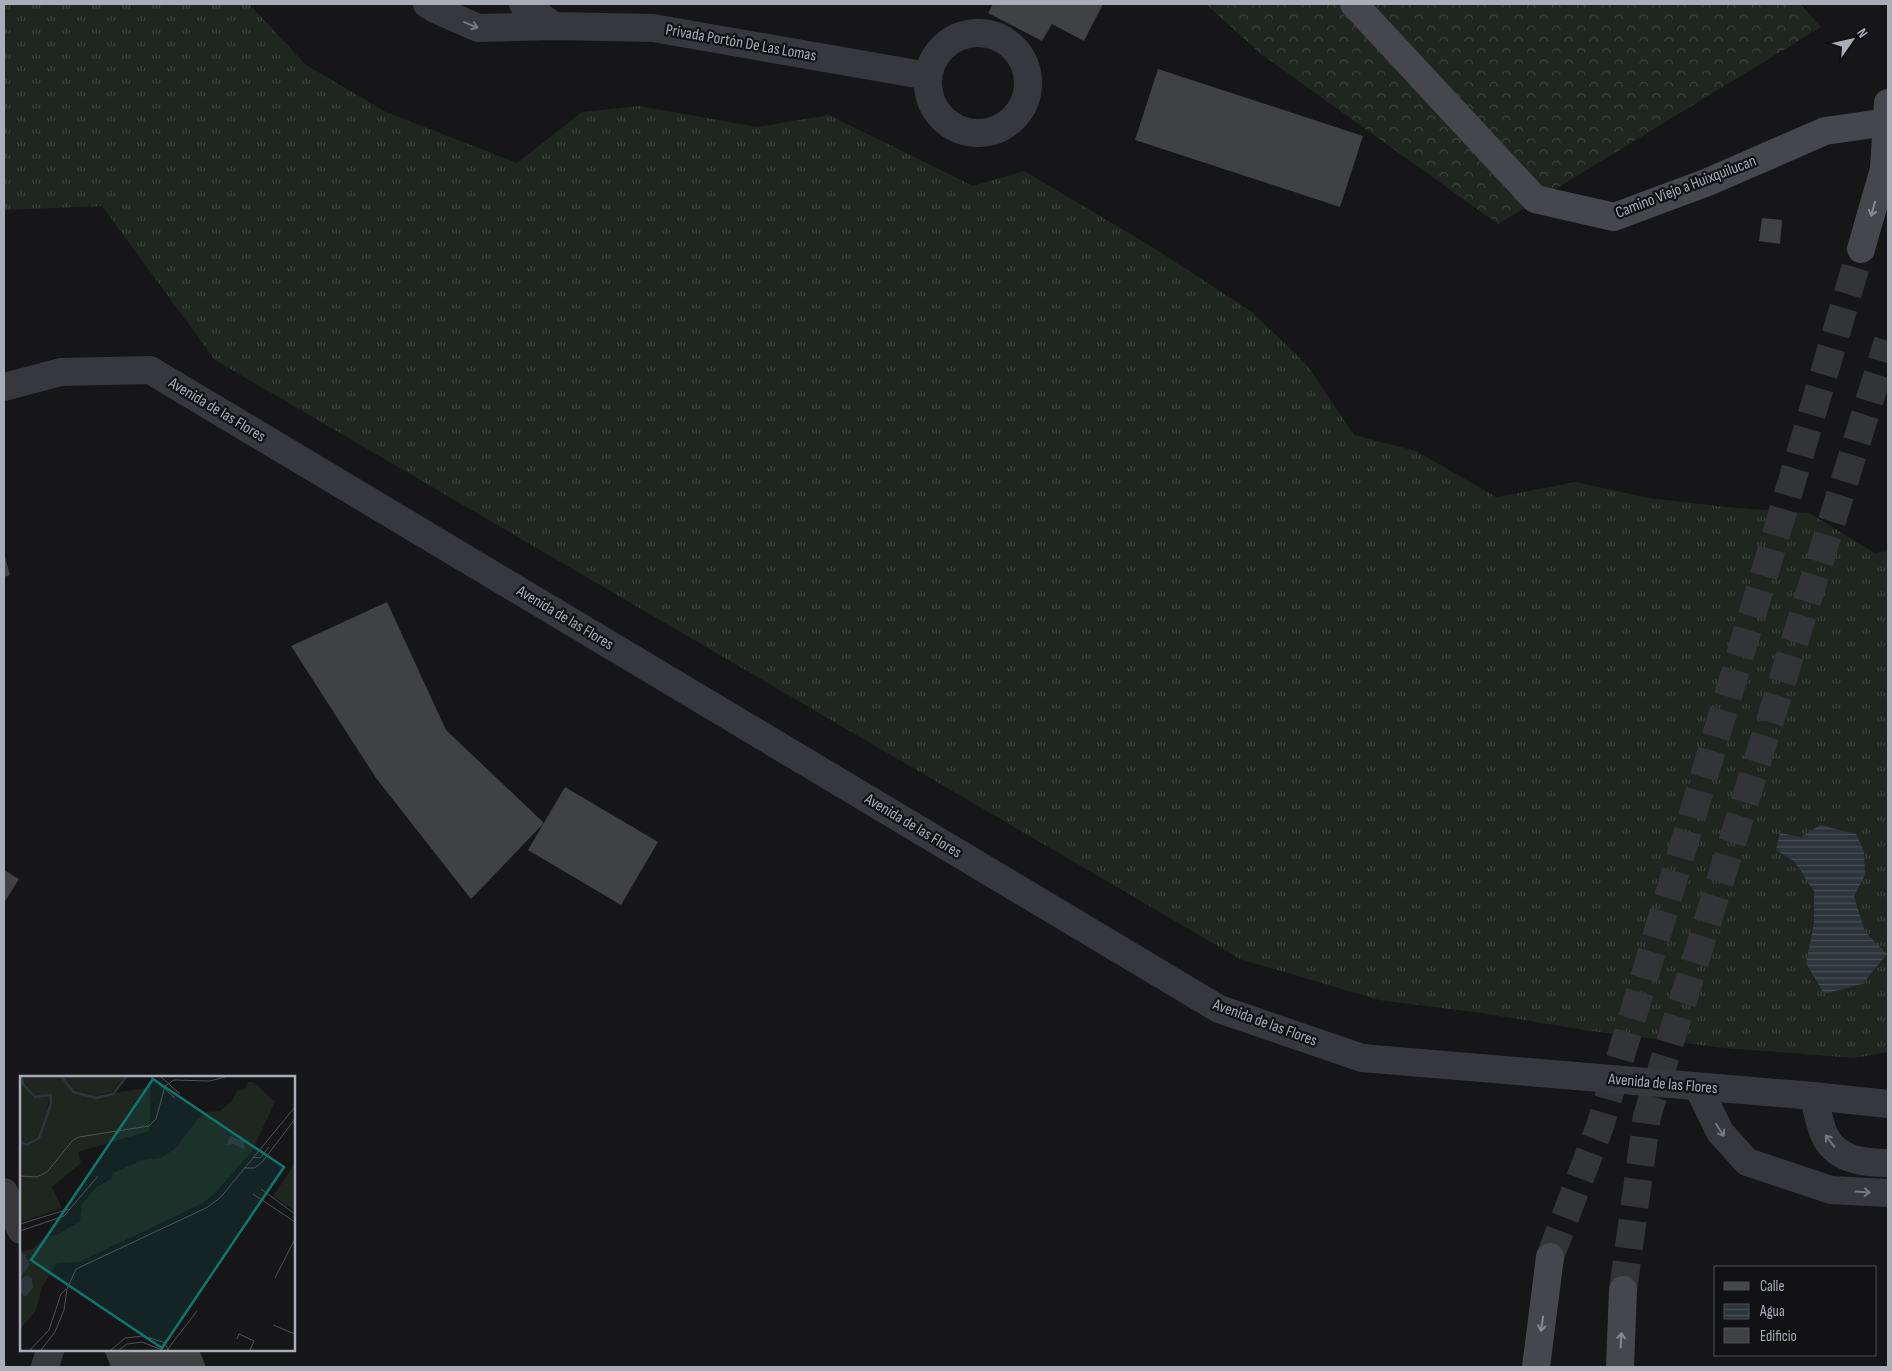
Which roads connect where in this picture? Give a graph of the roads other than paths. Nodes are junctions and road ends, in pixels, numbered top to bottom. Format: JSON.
{"nodes":[{"id":1,"x":427,"y":4,"type":"edge"},
{"id":2,"x":523,"y":4,"type":"edge"},
{"id":3,"x":1354,"y":4,"type":"edge"},
{"id":4,"x":554,"y":26,"type":"junction"},
{"id":5,"x":928,"y":76,"type":"dead end"},
{"id":6,"x":1888,"y":104,"type":"edge"},
{"id":7,"x":1888,"y":122,"type":"edge"},
{"id":8,"x":1861,"y":250,"type":"tunnel mouth"},
{"id":9,"x":4,"y":387,"type":"edge"},
{"id":10,"x":1698,"y":1087,"type":"junction"},
{"id":11,"x":1813,"y":1096,"type":"junction"},
{"id":12,"x":1888,"y":1104,"type":"edge"},
{"id":13,"x":1888,"y":1163,"type":"edge"},
{"id":14,"x":4,"y":1192,"type":"edge"},
{"id":15,"x":1888,"y":1193,"type":"edge"},
{"id":16,"x":20,"y":1228,"type":"edge"},
{"id":17,"x":1549,"y":1268,"type":"tunnel mouth"},
{"id":18,"x":1623,"y":1301,"type":"tunnel mouth"},
{"id":19,"x":50,"y":1351,"type":"edge"},
{"id":20,"x":45,"y":1367,"type":"edge"},
{"id":21,"x":1536,"y":1367,"type":"edge"},
{"id":22,"x":1620,"y":1367,"type":"edge"}],
"edges":[{"from":1,"to":4,"type":"street","name":"Privada Portón De Las Lomas","one_way":true},
{"from":2,"to":4,"type":"street"},
{"from":3,"to":7,"type":"main road","name":"Camino Viejo a Huixquilucan"},
{"from":4,"to":5,"type":"street","name":"Privada Portón De Las Lomas"},
{"from":6,"to":8,"type":"main road","one_way":true,"bridge":true},
{"from":9,"to":10,"type":"street","name":"Avenida de las Flores"},
{"from":10,"to":11,"type":"street","name":"Avenida de las Flores"},
{"from":10,"to":15,"type":"street","one_way":true},
{"from":11,"to":12,"type":"street","name":"Avenida de las Flores"},
{"from":13,"to":11,"type":"street","one_way":true},
{"from":14,"to":16,"type":"street"},
{"from":17,"to":21,"type":"main road","one_way":true},
{"from":22,"to":18,"type":"main road","one_way":true},
{"from":19,"to":20,"type":"street"}]}
